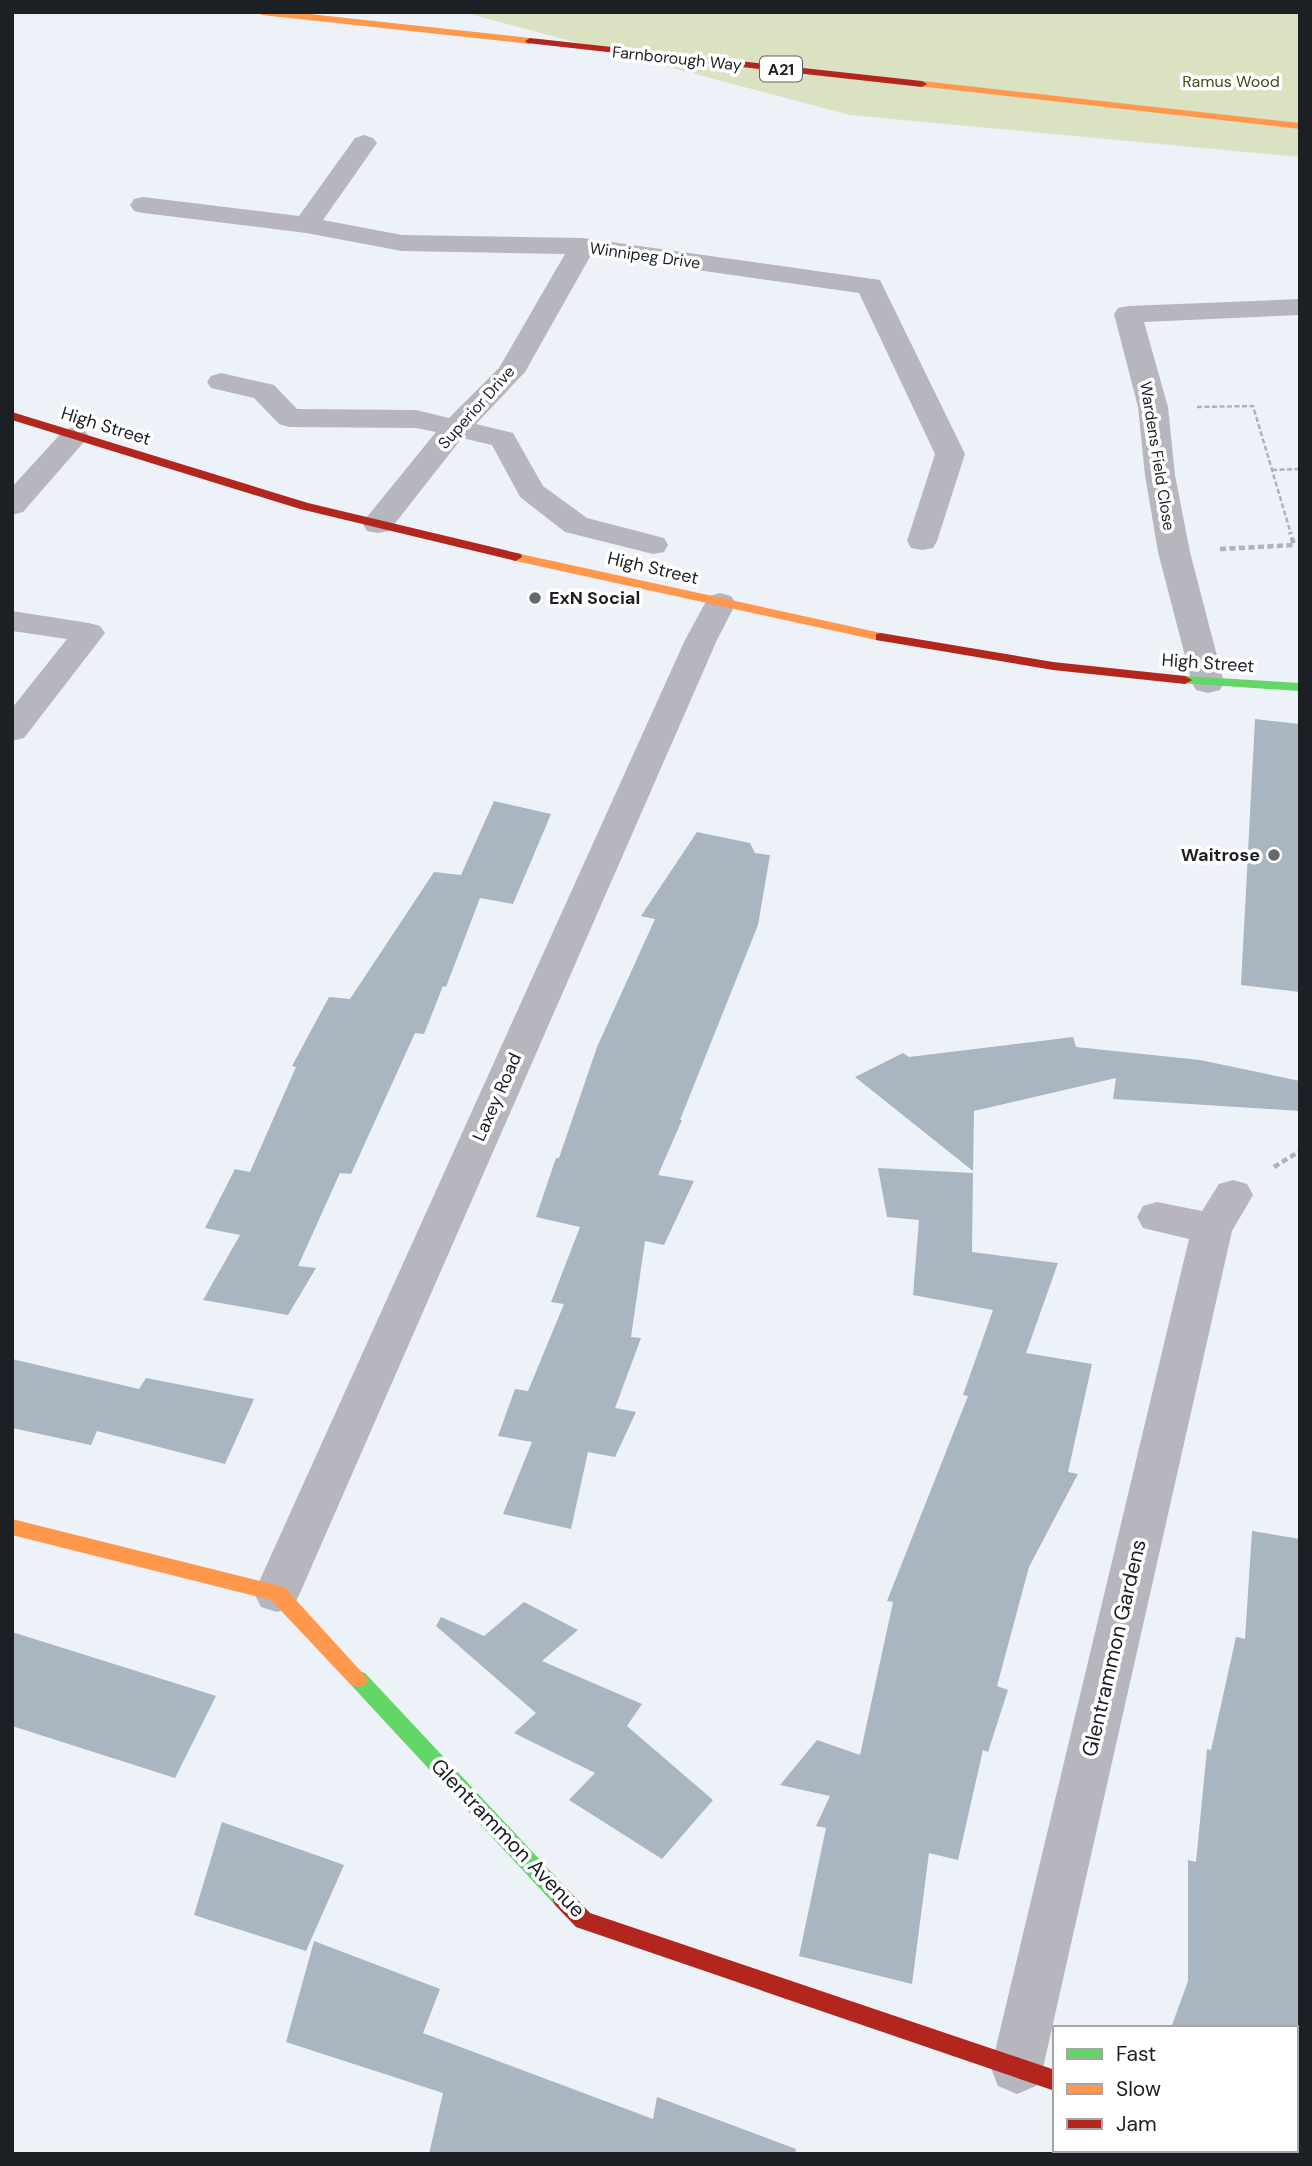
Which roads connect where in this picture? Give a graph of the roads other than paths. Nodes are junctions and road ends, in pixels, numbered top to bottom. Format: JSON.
{"nodes":[{"id":1,"x":262,"y":12,"type":"edge"},
{"id":2,"x":1300,"y":126,"type":"edge"},
{"id":3,"x":364,"y":144,"type":"dead end"},
{"id":4,"x":143,"y":205,"type":"dead end"},
{"id":5,"x":306,"y":225,"type":"junction"},
{"id":6,"x":583,"y":246,"type":"junction"},
{"id":7,"x":1300,"y":307,"type":"edge"},
{"id":8,"x":221,"y":382,"type":"dead end"},
{"id":9,"x":12,"y":416,"type":"edge"},
{"id":10,"x":456,"y":428,"type":"junction"},
{"id":11,"x":74,"y":436,"type":"junction"},
{"id":12,"x":12,"y":506,"type":"edge"},
{"id":13,"x":378,"y":524,"type":"junction"},
{"id":14,"x":922,"y":541,"type":"dead end"},
{"id":15,"x":653,"y":545,"type":"dead end"},
{"id":16,"x":720,"y":603,"type":"junction"},
{"id":17,"x":12,"y":621,"type":"edge"},
{"id":18,"x":1208,"y":683,"type":"junction"},
{"id":19,"x":1300,"y":687,"type":"edge"},
{"id":20,"x":12,"y":731,"type":"edge"},
{"id":21,"x":1157,"y":1217,"type":"dead end"},
{"id":22,"x":12,"y":1527,"type":"edge"},
{"id":23,"x":277,"y":1593,"type":"junction"},
{"id":24,"x":1036,"y":2074,"type":"edge"}],
"edges":[{"from":1,"to":2,"type":"main road","name":"Farnborough Way","number":"A21"},
{"from":3,"to":5,"type":"street"},
{"from":4,"to":5,"type":"street","name":"Winnipeg Drive"},
{"from":5,"to":6,"type":"street","name":"Winnipeg Drive"},
{"from":6,"to":10,"type":"street","name":"Superior Drive"},
{"from":6,"to":14,"type":"street","name":"Winnipeg Drive"},
{"from":7,"to":18,"type":"street","name":"Wardens Field Close"},
{"from":8,"to":10,"type":"street"},
{"from":9,"to":11,"type":"main road","name":"High Street"},
{"from":10,"to":13,"type":"street","name":"Superior Drive"},
{"from":10,"to":15,"type":"street"},
{"from":11,"to":12,"type":"street"},
{"from":11,"to":13,"type":"main road","name":"High Street"},
{"from":13,"to":16,"type":"main road","name":"High Street"},
{"from":16,"to":18,"type":"main road","name":"High Street"},
{"from":16,"to":23,"type":"street","name":"Laxey Road"},
{"from":17,"to":20,"type":"street"},
{"from":18,"to":19,"type":"main road","name":"High Street"},
{"from":21,"to":24,"type":"street","name":"Glentrammon Gardens"},
{"from":22,"to":23,"type":"main road"},
{"from":23,"to":24,"type":"main road","name":"Glentrammon Avenue"}]}
